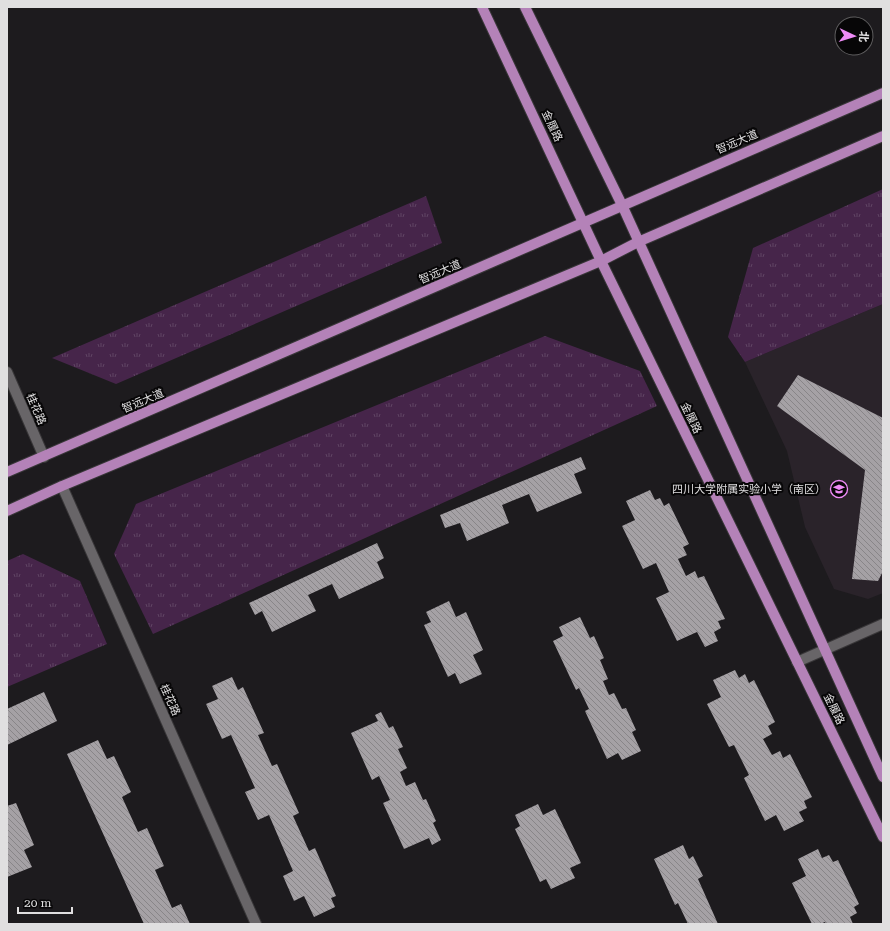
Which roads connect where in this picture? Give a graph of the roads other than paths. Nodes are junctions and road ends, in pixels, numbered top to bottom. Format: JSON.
{"nodes":[{"id":1,"x":482,"y":7,"type":"edge"},
{"id":2,"x":525,"y":7,"type":"edge"},
{"id":3,"x":883,"y":93,"type":"edge"},
{"id":4,"x":883,"y":136,"type":"edge"},
{"id":5,"x":622,"y":205,"type":"junction"},
{"id":6,"x":584,"y":223,"type":"junction"},
{"id":7,"x":638,"y":242,"type":"junction"},
{"id":8,"x":601,"y":261,"type":"junction"},
{"id":9,"x":7,"y":372,"type":"edge"},
{"id":10,"x":44,"y":457,"type":"junction"},
{"id":11,"x":7,"y":472,"type":"edge"},
{"id":12,"x":62,"y":486,"type":"junction"},
{"id":13,"x":7,"y":511,"type":"edge"},
{"id":14,"x":883,"y":624,"type":"edge"},
{"id":15,"x":825,"y":650,"type":"junction"},
{"id":16,"x":797,"y":662,"type":"junction"},
{"id":17,"x":883,"y":777,"type":"edge"},
{"id":18,"x":883,"y":837,"type":"edge"},
{"id":19,"x":256,"y":924,"type":"edge"}],
"edges":[{"from":1,"to":6,"type":"main road","name":"金履路"},
{"from":2,"to":5,"type":"main road","name":"金履路"},
{"from":3,"to":5,"type":"main road","name":"智远大道"},
{"from":4,"to":7,"type":"main road"},
{"from":5,"to":6,"type":"main road","name":"智远大道"},
{"from":5,"to":7,"type":"main road","name":"金履路"},
{"from":6,"to":8,"type":"main road","name":"金履路"},
{"from":6,"to":10,"type":"main road","name":"智远大道"},
{"from":7,"to":8,"type":"main road"},
{"from":7,"to":15,"type":"main road","name":"金履路"},
{"from":8,"to":12,"type":"main road"},
{"from":8,"to":16,"type":"main road","name":"金履路"},
{"from":9,"to":10,"type":"street","name":"桂花路"},
{"from":10,"to":11,"type":"main road","name":"智远大道"},
{"from":12,"to":13,"type":"main road"},
{"from":12,"to":19,"type":"street","name":"桂花路"},
{"from":14,"to":15,"type":"street"},
{"from":15,"to":16,"type":"street"},
{"from":15,"to":17,"type":"main road","name":"金履路"},
{"from":16,"to":18,"type":"main road","name":"金履路"}]}
